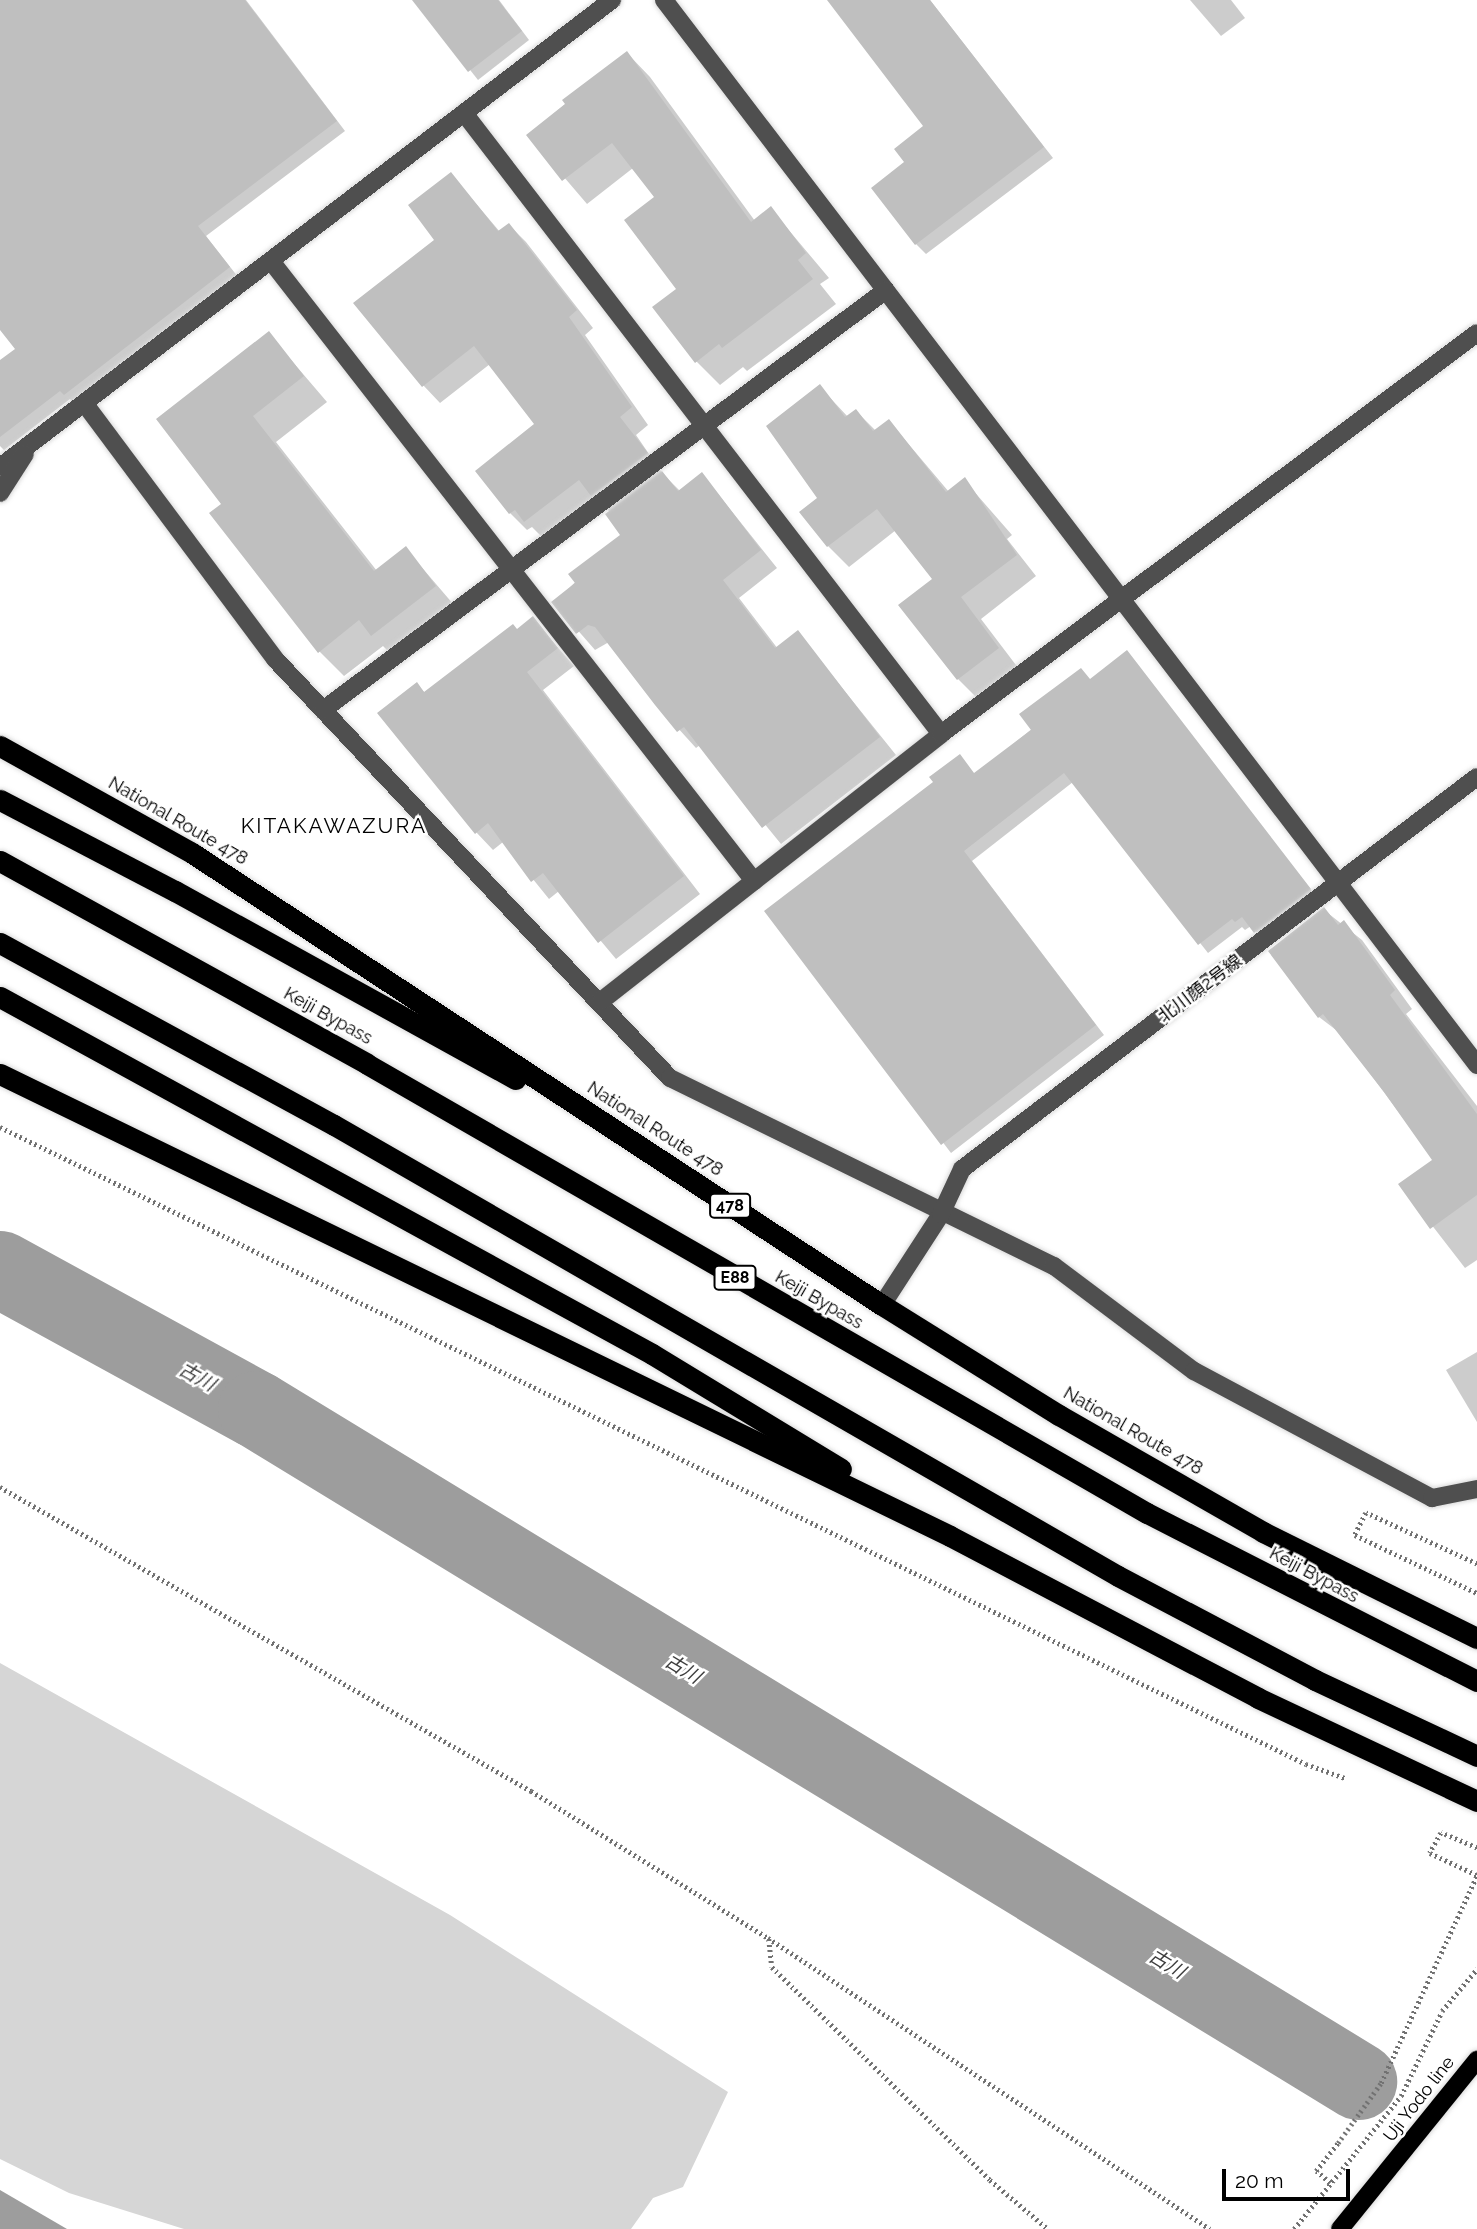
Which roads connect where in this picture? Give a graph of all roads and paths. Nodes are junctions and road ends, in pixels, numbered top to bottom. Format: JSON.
{"nodes":[{"id":1,"x":612,"y":0,"type":"edge"},
{"id":2,"x":664,"y":0,"type":"edge"},
{"id":3,"x":464,"y":113,"type":"junction"},
{"id":4,"x":271,"y":261,"type":"junction"},
{"id":5,"x":886,"y":290,"type":"junction"},
{"id":6,"x":1477,"y":333,"type":"edge"},
{"id":7,"x":85,"y":404,"type":"junction"},
{"id":8,"x":704,"y":426,"type":"junction"},
{"id":9,"x":30,"y":445,"type":"junction"},
{"id":10,"x":0,"y":467,"type":"edge"},
{"id":11,"x":0,"y":493,"type":"edge"},
{"id":12,"x":512,"y":569,"type":"junction"},
{"id":13,"x":1123,"y":601,"type":"junction"},
{"id":14,"x":323,"y":710,"type":"junction"},
{"id":15,"x":941,"y":734,"type":"junction"},
{"id":16,"x":0,"y":746,"type":"edge"},
{"id":17,"x":1477,"y":777,"type":"edge"},
{"id":18,"x":0,"y":800,"type":"edge"},
{"id":19,"x":0,"y":861,"type":"edge"},
{"id":20,"x":754,"y":881,"type":"junction"},
{"id":21,"x":1339,"y":884,"type":"junction"},
{"id":22,"x":0,"y":943,"type":"edge"},
{"id":23,"x":0,"y":997,"type":"edge"},
{"id":24,"x":601,"y":1001,"type":"junction"},
{"id":25,"x":1477,"y":1065,"type":"edge"},
{"id":26,"x":0,"y":1074,"type":"edge"},
{"id":27,"x":0,"y":1127,"type":"edge"},
{"id":28,"x":644,"y":1150,"type":"junction"},
{"id":29,"x":941,"y":1214,"type":"junction"},
{"id":30,"x":882,"y":1305,"type":"junction"},
{"id":31,"x":0,"y":1487,"type":"edge"},
{"id":32,"x":1477,"y":1489,"type":"edge"},
{"id":33,"x":950,"y":1536,"type":"junction"},
{"id":34,"x":1477,"y":1564,"type":"edge"},
{"id":35,"x":1477,"y":1593,"type":"edge"},
{"id":36,"x":1477,"y":1638,"type":"edge"},
{"id":37,"x":1477,"y":1681,"type":"edge"},
{"id":38,"x":1477,"y":1756,"type":"edge"},
{"id":39,"x":1357,"y":1783,"type":"dead end"},
{"id":40,"x":1477,"y":1801,"type":"edge"},
{"id":41,"x":1477,"y":1848,"type":"edge"},
{"id":42,"x":1477,"y":1875,"type":"edge"},
{"id":43,"x":768,"y":1938,"type":"junction"},
{"id":44,"x":1477,"y":1969,"type":"edge"},
{"id":45,"x":1477,"y":2060,"type":"edge"},
{"id":46,"x":1330,"y":2183,"type":"junction"},
{"id":47,"x":1048,"y":2229,"type":"edge"},
{"id":48,"x":1210,"y":2229,"type":"edge"},
{"id":49,"x":1294,"y":2229,"type":"edge"},
{"id":50,"x":1340,"y":2229,"type":"edge"}],
"edges":[{"from":1,"to":3,"type":"street"},
{"from":2,"to":5,"type":"street"},
{"from":3,"to":4,"type":"street"},
{"from":3,"to":8,"type":"street"},
{"from":4,"to":7,"type":"street"},
{"from":4,"to":12,"type":"street"},
{"from":5,"to":8,"type":"street"},
{"from":5,"to":13,"type":"street"},
{"from":6,"to":13,"type":"street"},
{"from":7,"to":9,"type":"street"},
{"from":7,"to":14,"type":"street"},
{"from":8,"to":12,"type":"street"},
{"from":8,"to":15,"type":"street"},
{"from":9,"to":10,"type":"street"},
{"from":9,"to":11,"type":"street"},
{"from":12,"to":14,"type":"street"},
{"from":12,"to":20,"type":"street"},
{"from":13,"to":15,"type":"street"},
{"from":13,"to":21,"type":"street"},
{"from":14,"to":24,"type":"street"},
{"from":15,"to":20,"type":"street"},
{"from":16,"to":28,"type":"highway","name":"National Route 478","number":"478"},
{"from":17,"to":21,"type":"street","name":"北川顔2号線"},
{"from":18,"to":28,"type":"highway"},
{"from":19,"to":37,"type":"highway","name":"Keiji Bypass","number":"E88"},
{"from":20,"to":24,"type":"street"},
{"from":21,"to":25,"type":"street"},
{"from":21,"to":29,"type":"street","name":"北川顔2号線"},
{"from":22,"to":38,"type":"highway"},
{"from":23,"to":33,"type":"highway"},
{"from":24,"to":29,"type":"street"},
{"from":26,"to":33,"type":"highway"},
{"from":27,"to":39,"type":"path"},
{"from":28,"to":30,"type":"highway","name":"National Route 478","number":"478"},
{"from":29,"to":30,"type":"street","name":"北川顔2号線"},
{"from":29,"to":32,"type":"street"},
{"from":30,"to":36,"type":"highway","name":"National Route 478","number":"478"},
{"from":31,"to":43,"type":"path"},
{"from":33,"to":40,"type":"highway"},
{"from":34,"to":35,"type":"path"},
{"from":41,"to":42,"type":"path"},
{"from":42,"to":46,"type":"path","bridge":true},
{"from":43,"to":47,"type":"path"},
{"from":43,"to":48,"type":"path"},
{"from":44,"to":46,"type":"path"},
{"from":45,"to":50,"type":"main road","name":"Uji Yodo line"},
{"from":46,"to":49,"type":"path"}]}
